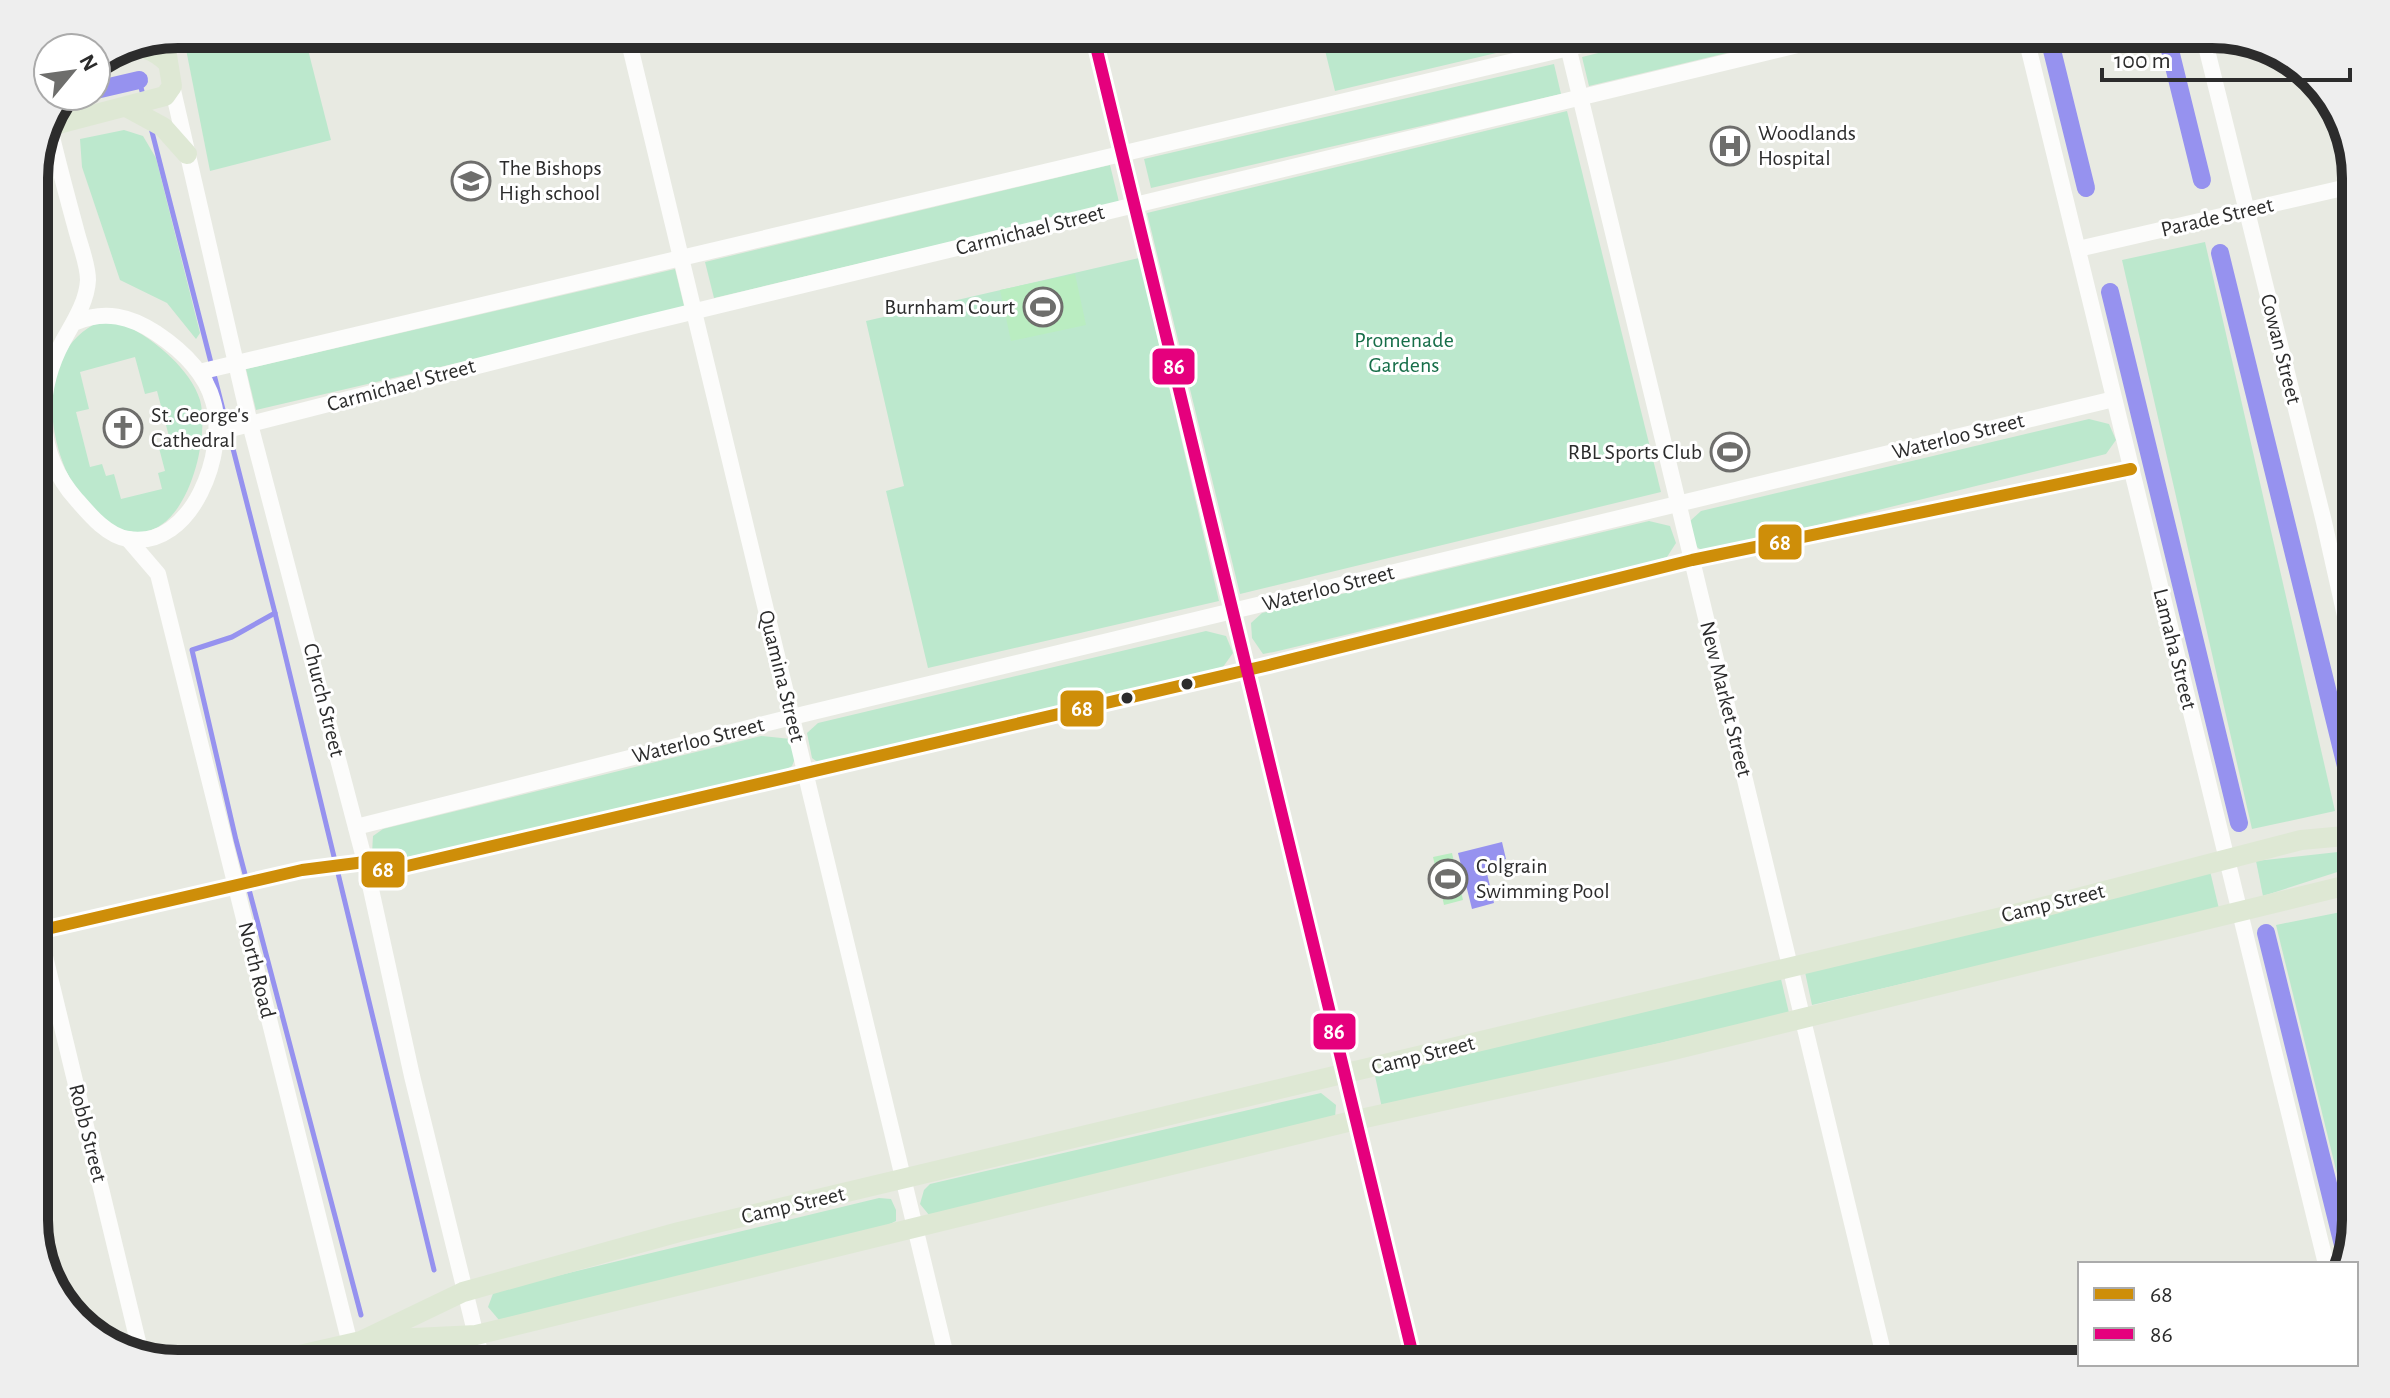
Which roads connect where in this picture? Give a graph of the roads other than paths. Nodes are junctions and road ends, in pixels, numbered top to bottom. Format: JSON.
{"nodes":[{"id":1,"x":630,"y":48,"type":"edge"},
{"id":2,"x":1096,"y":48,"type":"edge"},
{"id":3,"x":1539,"y":48,"type":"edge"},
{"id":4,"x":1568,"y":48,"type":"edge"},
{"id":5,"x":1785,"y":48,"type":"edge"},
{"id":6,"x":2028,"y":48,"type":"edge"},
{"id":7,"x":2206,"y":48,"type":"edge"},
{"id":8,"x":166,"y":49,"type":"edge"},
{"id":9,"x":155,"y":51,"type":"edge"},
{"id":10,"x":168,"y":63,"type":"junction"},
{"id":11,"x":172,"y":86,"type":"junction"},
{"id":12,"x":1580,"y":98,"type":"junction"},
{"id":13,"x":128,"y":108,"type":"junction"},
{"id":14,"x":60,"y":124,"type":"edge"},
{"id":15,"x":54,"y":143,"type":"edge"},
{"id":16,"x":187,"y":154,"type":"junction"},
{"id":17,"x":1123,"y":154,"type":"junction"},
{"id":18,"x":2342,"y":188,"type":"edge"},
{"id":19,"x":1136,"y":204,"type":"junction"},
{"id":20,"x":2246,"y":210,"type":"junction"},
{"id":21,"x":2078,"y":249,"type":"junction"},
{"id":22,"x":682,"y":259,"type":"junction"},
{"id":23,"x":694,"y":313,"type":"junction"},
{"id":24,"x":76,"y":322,"type":"junction"},
{"id":25,"x":238,"y":364,"type":"junction"},
{"id":26,"x":208,"y":370,"type":"junction"},
{"id":27,"x":48,"y":377,"type":"edge"},
{"id":28,"x":2114,"y":399,"type":"junction"},
{"id":29,"x":232,"y":429,"type":"junction"},
{"id":30,"x":48,"y":458,"type":"edge"},
{"id":31,"x":2131,"y":469,"type":"junction"},
{"id":32,"x":1679,"y":503,"type":"junction"},
{"id":33,"x":128,"y":539,"type":"junction"},
{"id":34,"x":1692,"y":560,"type":"junction"},
{"id":35,"x":2342,"y":602,"type":"edge"},
{"id":36,"x":1234,"y":610,"type":"junction"},
{"id":37,"x":1248,"y":670,"type":"junction"},
{"id":38,"x":792,"y":717,"type":"junction"},
{"id":39,"x":805,"y":771,"type":"junction"},
{"id":40,"x":356,"y":827,"type":"junction"},
{"id":41,"x":2342,"y":836,"type":"edge"},
{"id":42,"x":2240,"y":855,"type":"junction"},
{"id":43,"x":365,"y":862,"type":"junction"},
{"id":44,"x":235,"y":883,"type":"junction"},
{"id":45,"x":2342,"y":886,"type":"edge"},
{"id":46,"x":2245,"y":911,"type":"junction"},
{"id":47,"x":48,"y":929,"type":"edge"},
{"id":48,"x":1792,"y":965,"type":"junction"},
{"id":49,"x":48,"y":977,"type":"edge"},
{"id":50,"x":1805,"y":1017,"type":"junction"},
{"id":51,"x":1345,"y":1074,"type":"junction"},
{"id":52,"x":1356,"y":1120,"type":"junction"},
{"id":53,"x":904,"y":1179,"type":"junction"},
{"id":54,"x":915,"y":1228,"type":"junction"},
{"id":55,"x":2326,"y":1262,"type":"edge"},
{"id":56,"x":463,"y":1292,"type":"junction"},
{"id":57,"x":476,"y":1335,"type":"junction"},
{"id":58,"x":138,"y":1344,"type":"edge"},
{"id":59,"x":355,"y":1350,"type":"edge"},
{"id":60,"x":480,"y":1350,"type":"edge"},
{"id":61,"x":945,"y":1350,"type":"edge"},
{"id":62,"x":1412,"y":1350,"type":"edge"},
{"id":63,"x":1883,"y":1350,"type":"edge"}],
"edges":[{"from":1,"to":22,"type":"street","name":"Quamina Street"},
{"from":2,"to":17,"type":"street"},
{"from":3,"to":17,"type":"street"},
{"from":4,"to":12,"type":"street","name":"New Market Street"},
{"from":5,"to":12,"type":"street","name":"Carmichael Street"},
{"from":6,"to":21,"type":"street","name":"Lamaha Street"},
{"from":7,"to":20,"type":"street","name":"Cowan Street"},
{"from":8,"to":10,"type":"main road","name":"Church Street"},
{"from":9,"to":10,"type":"main road"},
{"from":10,"to":11,"type":"main road","name":"Church Street"},
{"from":11,"to":13,"type":"main road"},
{"from":11,"to":16,"type":"street","name":"Church Street"},
{"from":12,"to":19,"type":"street","name":"Carmichael Street"},
{"from":12,"to":32,"type":"street","name":"New Market Street"},
{"from":13,"to":14,"type":"main road"},
{"from":13,"to":16,"type":"main road"},
{"from":15,"to":24,"type":"street"},
{"from":16,"to":25,"type":"street","name":"Church Street"},
{"from":17,"to":19,"type":"street"},
{"from":17,"to":22,"type":"street"},
{"from":18,"to":20,"type":"street","name":"Parade Street"},
{"from":19,"to":23,"type":"street","name":"Carmichael Street"},
{"from":19,"to":36,"type":"street"},
{"from":20,"to":21,"type":"street","name":"Parade Street"},
{"from":20,"to":35,"type":"street","name":"Cowan Street"},
{"from":21,"to":28,"type":"street","name":"Lamaha Street"},
{"from":22,"to":23,"type":"street","name":"Quamina Street"},
{"from":22,"to":25,"type":"street"},
{"from":23,"to":29,"type":"street","name":"Carmichael Street"},
{"from":23,"to":38,"type":"street","name":"Quamina Street"},
{"from":24,"to":26,"type":"street"},
{"from":24,"to":27,"type":"street"},
{"from":25,"to":26,"type":"street"},
{"from":25,"to":29,"type":"street","name":"Church Street"},
{"from":26,"to":29,"type":"street"},
{"from":28,"to":31,"type":"street","name":"Lamaha Street"},
{"from":28,"to":32,"type":"street","name":"Waterloo Street"},
{"from":29,"to":33,"type":"street"},
{"from":29,"to":40,"type":"street","name":"Church Street"},
{"from":30,"to":33,"type":"street"},
{"from":31,"to":34,"type":"street"},
{"from":31,"to":42,"type":"street","name":"Lamaha Street"},
{"from":32,"to":34,"type":"street","name":"New Market Street"},
{"from":32,"to":36,"type":"street","name":"Waterloo Street"},
{"from":33,"to":44,"type":"street","name":"North Road"},
{"from":34,"to":37,"type":"street"},
{"from":34,"to":48,"type":"street","name":"New Market Street"},
{"from":36,"to":37,"type":"street"},
{"from":36,"to":38,"type":"street","name":"Waterloo Street"},
{"from":37,"to":39,"type":"street"},
{"from":37,"to":51,"type":"street"},
{"from":38,"to":39,"type":"street","name":"Quamina Street"},
{"from":38,"to":40,"type":"street","name":"Waterloo Street"},
{"from":39,"to":43,"type":"street"},
{"from":39,"to":53,"type":"street","name":"Quamina Street"},
{"from":40,"to":43,"type":"street","name":"Church Street"},
{"from":41,"to":42,"type":"main road","name":"Camp Street"},
{"from":42,"to":46,"type":"street","name":"Lamaha Street"},
{"from":42,"to":48,"type":"main road","name":"Camp Street"},
{"from":43,"to":44,"type":"street"},
{"from":43,"to":56,"type":"street","name":"Church Street"},
{"from":44,"to":47,"type":"street"},
{"from":44,"to":59,"type":"street","name":"North Road"},
{"from":45,"to":46,"type":"main road","name":"Camp Street"},
{"from":46,"to":50,"type":"main road","name":"Camp Street"},
{"from":46,"to":55,"type":"street","name":"Lamaha Street"},
{"from":48,"to":50,"type":"street","name":"New Market Street"},
{"from":48,"to":51,"type":"main road","name":"Camp Street"},
{"from":49,"to":58,"type":"street","name":"Robb Street"},
{"from":50,"to":52,"type":"main road","name":"Camp Street"},
{"from":50,"to":63,"type":"street","name":"New Market Street"},
{"from":51,"to":52,"type":"street"},
{"from":51,"to":53,"type":"main road","name":"Camp Street"},
{"from":52,"to":54,"type":"main road","name":"Camp Street"},
{"from":52,"to":62,"type":"street"},
{"from":53,"to":54,"type":"street","name":"Quamina Street"},
{"from":53,"to":56,"type":"main road","name":"Camp Street"},
{"from":54,"to":57,"type":"main road","name":"Camp Street"},
{"from":54,"to":61,"type":"street","name":"Quamina Street"},
{"from":56,"to":57,"type":"street","name":"Church Street"},
{"from":56,"to":59,"type":"main road","name":"Camp Street"},
{"from":57,"to":59,"type":"main road","name":"Camp Street"},
{"from":57,"to":60,"type":"street","name":"Church Street"}]}
